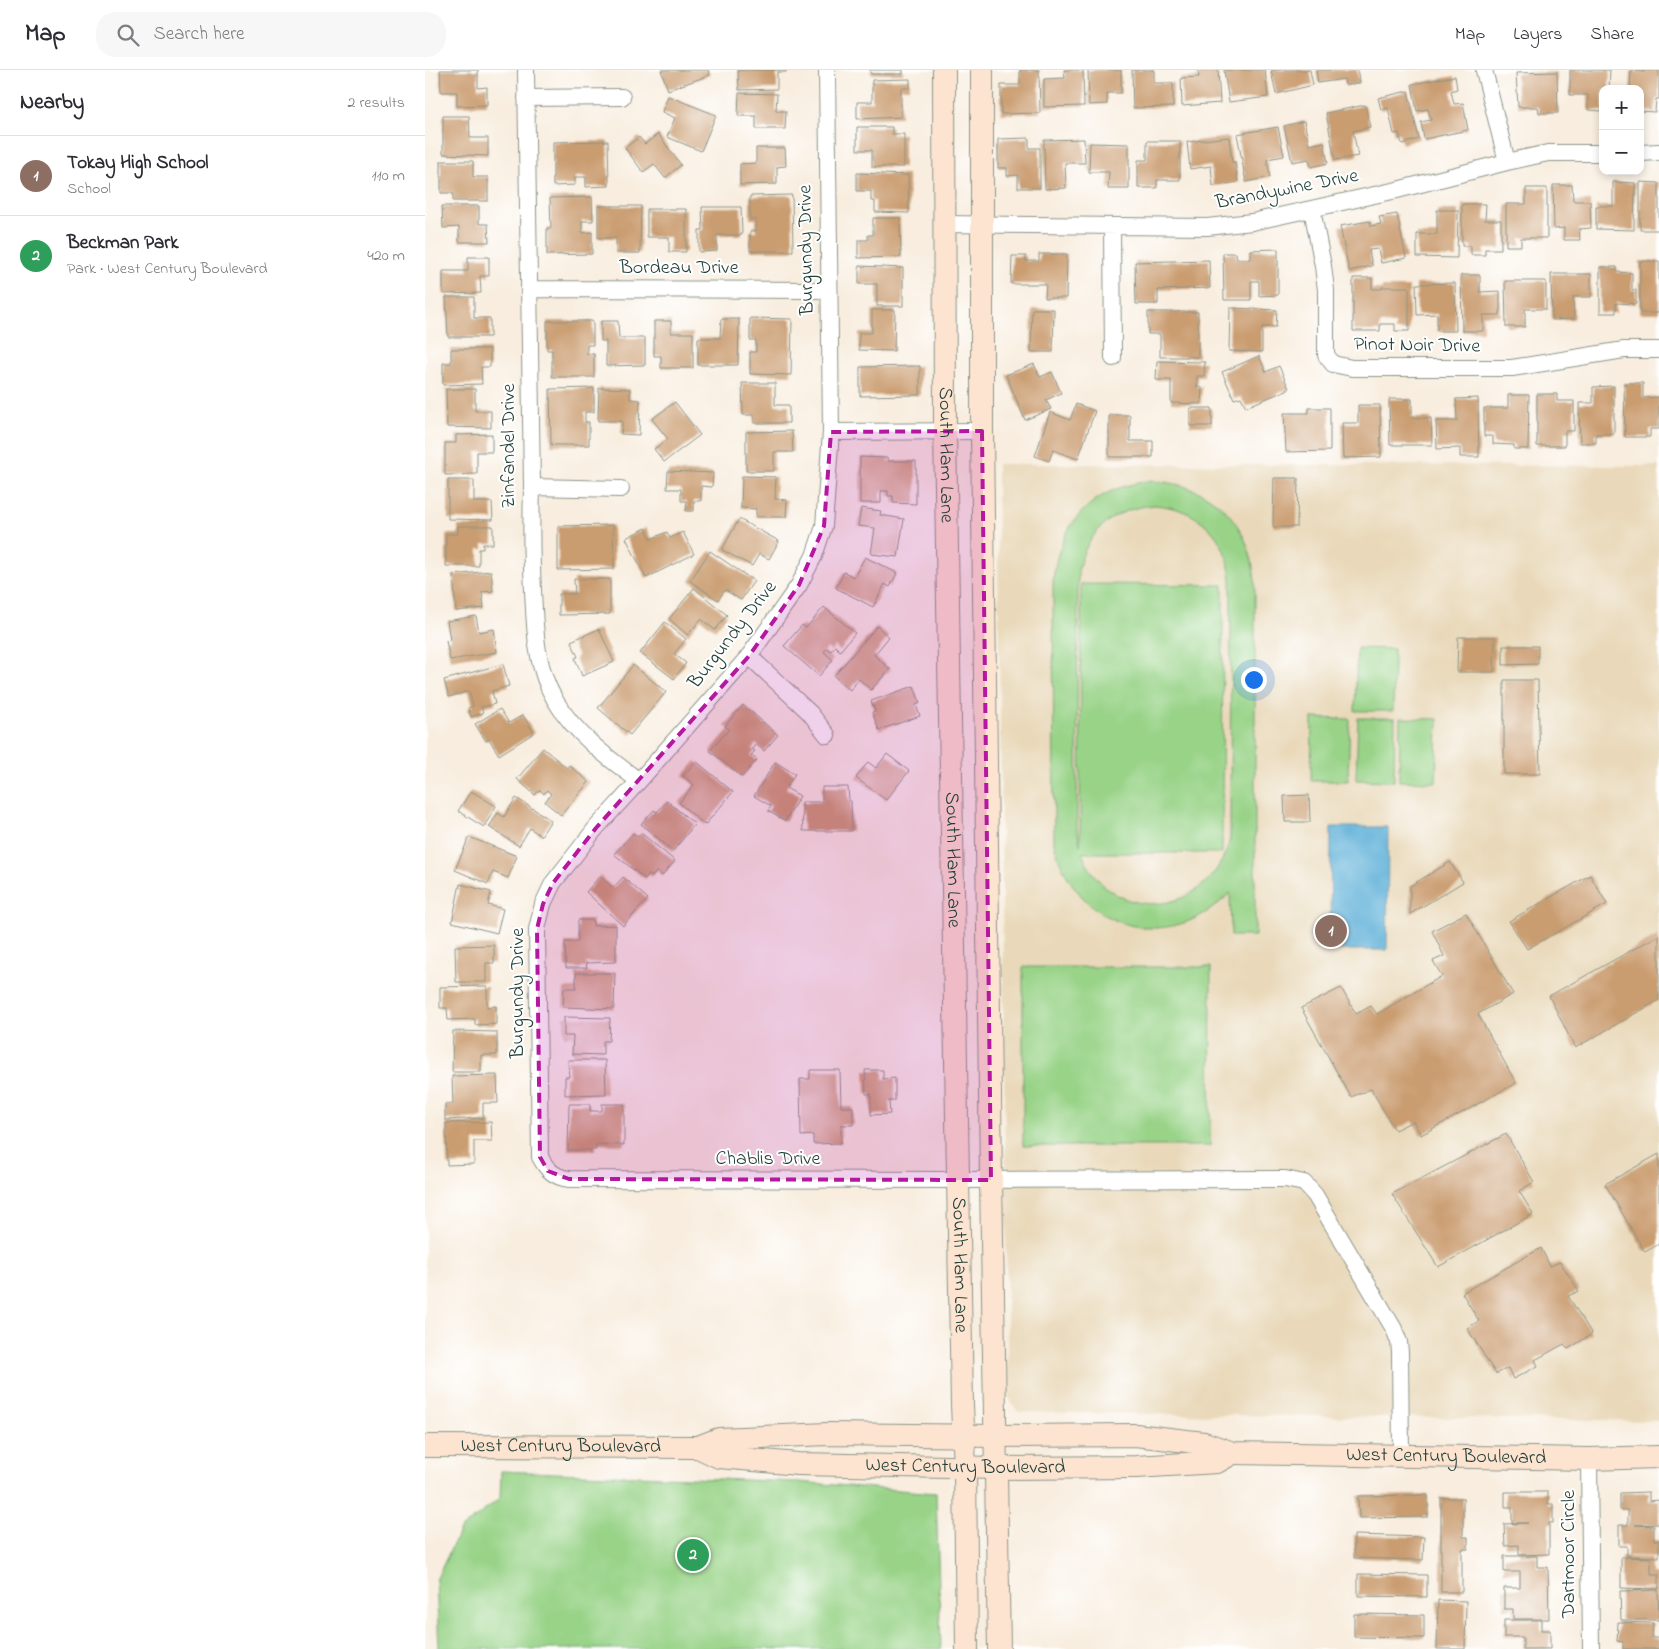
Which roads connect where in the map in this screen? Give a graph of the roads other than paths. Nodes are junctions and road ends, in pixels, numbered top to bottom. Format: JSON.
{"nodes":[{"id":1,"x":526,"y":70,"type":"edge"},
{"id":2,"x":827,"y":70,"type":"edge"},
{"id":3,"x":944,"y":70,"type":"edge"},
{"id":4,"x":982,"y":70,"type":"edge"},
{"id":5,"x":1484,"y":70,"type":"edge"},
{"id":6,"x":622,"y":97,"type":"dead end"},
{"id":7,"x":526,"y":98,"type":"junction"},
{"id":8,"x":1644,"y":152,"type":"edge"},
{"id":9,"x":1659,"y":152,"type":"edge"},
{"id":10,"x":1599,"y":153,"type":"edge"},
{"id":11,"x":1507,"y":162,"type":"junction"},
{"id":12,"x":1311,"y":209,"type":"junction"},
{"id":13,"x":943,"y":224,"type":"junction"},
{"id":14,"x":982,"y":225,"type":"junction"},
{"id":15,"x":1112,"y":226,"type":"junction"},
{"id":16,"x":529,"y":289,"type":"junction"},
{"id":17,"x":829,"y":290,"type":"junction"},
{"id":18,"x":1659,"y":350,"type":"edge"},
{"id":19,"x":1113,"y":358,"type":"dead end"},
{"id":20,"x":982,"y":431,"type":"junction"},
{"id":21,"x":831,"y":432,"type":"junction"},
{"id":22,"x":945,"y":432,"type":"junction"},
{"id":23,"x":531,"y":487,"type":"junction"},
{"id":24,"x":621,"y":489,"type":"dead end"},
{"id":25,"x":749,"y":656,"type":"junction"},
{"id":26,"x":827,"y":736,"type":"dead end"},
{"id":27,"x":639,"y":781,"type":"junction"},
{"id":28,"x":548,"y":1171,"type":"joint"},
{"id":29,"x":959,"y":1180,"type":"junction"},
{"id":30,"x":991,"y":1180,"type":"junction"},
{"id":31,"x":963,"y":1435,"type":"junction"},
{"id":32,"x":996,"y":1436,"type":"junction"},
{"id":33,"x":425,"y":1446,"type":"edge"},
{"id":34,"x":698,"y":1447,"type":"junction"},
{"id":35,"x":1233,"y":1453,"type":"junction"},
{"id":36,"x":1401,"y":1455,"type":"junction"},
{"id":37,"x":1659,"y":1456,"type":"edge"},
{"id":38,"x":1589,"y":1459,"type":"junction"},
{"id":39,"x":965,"y":1467,"type":"junction"},
{"id":40,"x":997,"y":1468,"type":"junction"},
{"id":41,"x":967,"y":1649,"type":"edge"},
{"id":42,"x":999,"y":1649,"type":"edge"},
{"id":43,"x":1591,"y":1649,"type":"edge"}],
"edges":[{"from":1,"to":7,"type":"street","name":"Zinfandel Drive"},
{"from":2,"to":17,"type":"street","name":"Burgundy Drive"},
{"from":3,"to":13,"type":"main road","name":"South Ham Lane"},
{"from":4,"to":14,"type":"main road","name":"South Ham Lane"},
{"from":5,"to":11,"type":"street"},
{"from":6,"to":7,"type":"street"},
{"from":7,"to":16,"type":"street","name":"Zinfandel Drive"},
{"from":8,"to":9,"type":"street"},
{"from":10,"to":11,"type":"street","name":"Brandywine Drive"},
{"from":11,"to":12,"type":"street","name":"Brandywine Drive"},
{"from":12,"to":15,"type":"street","name":"Brandywine Drive"},
{"from":12,"to":18,"type":"street","name":"Pinot Noir Drive"},
{"from":13,"to":14,"type":"street","name":"Brandywine Drive"},
{"from":13,"to":22,"type":"main road","name":"South Ham Lane"},
{"from":14,"to":15,"type":"street","name":"Brandywine Drive"},
{"from":14,"to":20,"type":"main road","name":"South Ham Lane"},
{"from":15,"to":19,"type":"street"},
{"from":16,"to":17,"type":"street","name":"Bordeau Drive"},
{"from":16,"to":23,"type":"street","name":"Zinfandel Drive"},
{"from":17,"to":21,"type":"street","name":"Burgundy Drive"},
{"from":20,"to":22,"type":"street"},
{"from":20,"to":30,"type":"main road","name":"South Ham Lane"},
{"from":21,"to":22,"type":"street"},
{"from":21,"to":25,"type":"street","name":"Burgundy Drive"},
{"from":22,"to":29,"type":"main road","name":"South Ham Lane"},
{"from":23,"to":24,"type":"street"},
{"from":23,"to":27,"type":"street","name":"Zinfandel Drive"},
{"from":25,"to":26,"type":"street"},
{"from":25,"to":27,"type":"street","name":"Burgundy Drive"},
{"from":27,"to":28,"type":"street","name":"Burgundy Drive"},
{"from":28,"to":29,"type":"street","name":"Chablis Drive"},
{"from":29,"to":30,"type":"street","name":"Chablis Drive"},
{"from":29,"to":31,"type":"main road","name":"South Ham Lane"},
{"from":30,"to":32,"type":"main road","name":"South Ham Lane"},
{"from":30,"to":36,"type":"street","name":"Chablis Drive"},
{"from":31,"to":32,"type":"main road","name":"West Century Boulevard"},
{"from":31,"to":34,"type":"main road","name":"West Century Boulevard"},
{"from":31,"to":39,"type":"main road","name":"South Ham Lane"},
{"from":32,"to":35,"type":"main road","name":"West Century Boulevard"},
{"from":32,"to":40,"type":"main road","name":"South Ham Lane"},
{"from":33,"to":34,"type":"main road","name":"West Century Boulevard"},
{"from":34,"to":39,"type":"main road","name":"West Century Boulevard"},
{"from":35,"to":36,"type":"main road","name":"West Century Boulevard"},
{"from":35,"to":40,"type":"main road","name":"West Century Boulevard"},
{"from":36,"to":38,"type":"main road","name":"West Century Boulevard"},
{"from":37,"to":38,"type":"main road","name":"West Century Boulevard"},
{"from":38,"to":43,"type":"street","name":"Dartmoor Circle"},
{"from":39,"to":40,"type":"main road","name":"West Century Boulevard"},
{"from":39,"to":41,"type":"main road","name":"South Ham Lane"},
{"from":40,"to":42,"type":"main road","name":"South Ham Lane"}]}
